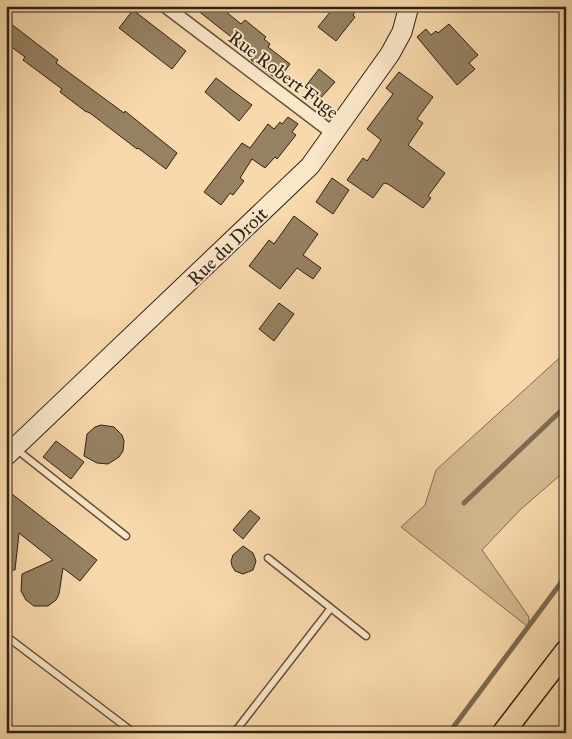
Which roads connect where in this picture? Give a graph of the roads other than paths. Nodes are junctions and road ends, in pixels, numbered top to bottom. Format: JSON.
{"nodes":[{"id":1,"x":165,"y":6,"type":"edge"},
{"id":2,"x":409,"y":6,"type":"edge"},
{"id":3,"x":334,"y":134,"type":"junction"},
{"id":4,"x":11,"y":452,"type":"edge"},
{"id":5,"x":126,"y":536,"type":"dead end"},
{"id":6,"x":268,"y":558,"type":"dead end"},
{"id":7,"x":331,"y":608,"type":"junction"},
{"id":8,"x":6,"y":636,"type":"edge"},
{"id":9,"x":366,"y":636,"type":"dead end"},
{"id":10,"x":566,"y":651,"type":"edge"},
{"id":11,"x":134,"y":733,"type":"edge"},
{"id":12,"x":234,"y":733,"type":"edge"},
{"id":13,"x":503,"y":733,"type":"edge"}],
"edges":[{"from":1,"to":3,"type":"street","name":"Rue Robert Fuge"},
{"from":2,"to":3,"type":"street","name":"Rue du Droit"},
{"from":3,"to":4,"type":"street","name":"Rue du Droit"},
{"from":4,"to":5,"type":"lane"},
{"from":6,"to":7,"type":"lane"},
{"from":7,"to":9,"type":"lane"},
{"from":7,"to":12,"type":"lane"},
{"from":8,"to":11,"type":"lane"},
{"from":10,"to":13,"type":"main road"}]}
